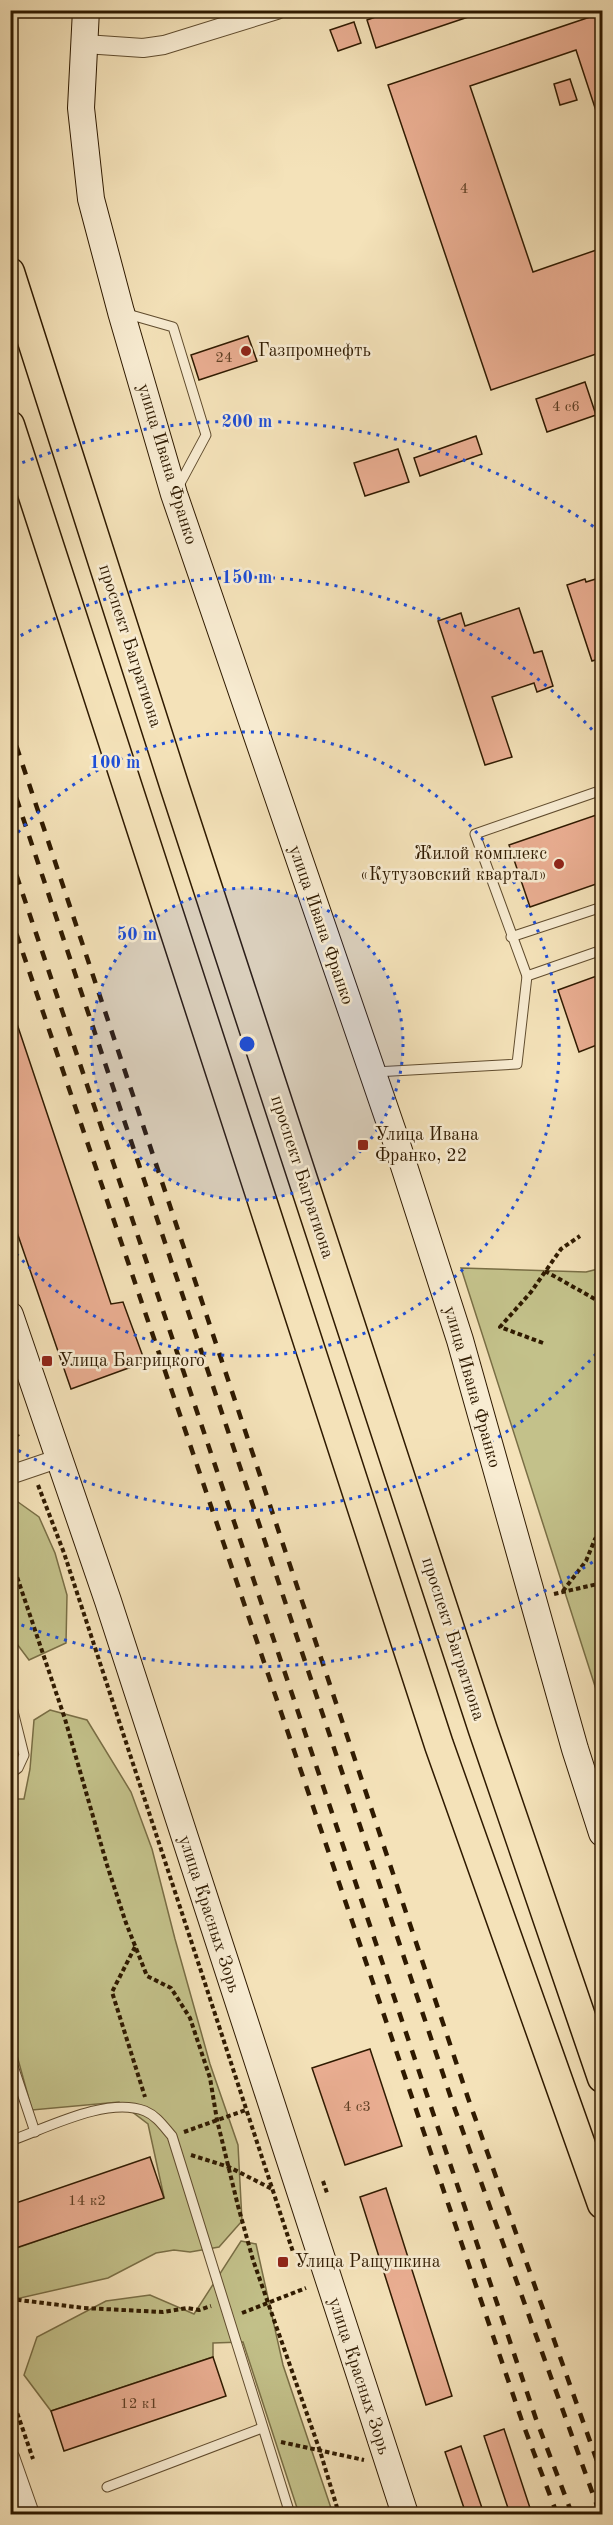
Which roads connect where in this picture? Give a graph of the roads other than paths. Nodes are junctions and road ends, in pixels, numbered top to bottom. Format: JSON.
{"nodes":[{"id":1,"x":86,"y":10,"type":"edge"},
{"id":2,"x":277,"y":10,"type":"edge"},
{"id":3,"x":85,"y":44,"type":"junction"},
{"id":4,"x":10,"y":272,"type":"edge"},
{"id":5,"x":121,"y":312,"type":"junction"},
{"id":6,"x":10,"y":425,"type":"edge"},
{"id":7,"x":174,"y":494,"type":"junction"},
{"id":8,"x":603,"y":790,"type":"edge"},
{"id":9,"x":603,"y":907,"type":"edge"},
{"id":10,"x":511,"y":937,"type":"junction"},
{"id":11,"x":603,"y":950,"type":"edge"},
{"id":12,"x":526,"y":976,"type":"junction"},
{"id":13,"x":372,"y":1072,"type":"junction"},
{"id":14,"x":10,"y":1315,"type":"edge"},
{"id":15,"x":60,"y":1458,"type":"junction"},
{"id":16,"x":10,"y":1475,"type":"edge"},
{"id":17,"x":10,"y":1699,"type":"edge"},
{"id":18,"x":10,"y":1774,"type":"edge"},
{"id":19,"x":603,"y":1833,"type":"edge"},
{"id":20,"x":10,"y":2057,"type":"edge"},
{"id":21,"x":603,"y":2078,"type":"edge"},
{"id":22,"x":34,"y":2133,"type":"junction"},
{"id":23,"x":10,"y":2141,"type":"edge"},
{"id":24,"x":603,"y":2204,"type":"edge"},
{"id":25,"x":262,"y":2428,"type":"junction"},
{"id":26,"x":10,"y":2457,"type":"edge"},
{"id":27,"x":107,"y":2487,"type":"dead end"},
{"id":28,"x":30,"y":2514,"type":"edge"},
{"id":29,"x":290,"y":2514,"type":"edge"},
{"id":30,"x":405,"y":2514,"type":"edge"}],
"edges":[{"from":1,"to":3,"type":"street","name":"улица Ивана Франко"},
{"from":2,"to":3,"type":"street"},
{"from":3,"to":5,"type":"street","name":"улица Ивана Франко"},
{"from":4,"to":21,"type":"main road","name":"проспект Багратиона"},
{"from":5,"to":7,"type":"street","name":"улица Ивана Франко"},
{"from":5,"to":7,"type":"lane"},
{"from":6,"to":24,"type":"main road"},
{"from":7,"to":13,"type":"street","name":"улица Ивана Франко"},
{"from":8,"to":10,"type":"lane"},
{"from":9,"to":10,"type":"lane"},
{"from":10,"to":12,"type":"lane"},
{"from":11,"to":12,"type":"lane"},
{"from":12,"to":13,"type":"lane"},
{"from":13,"to":19,"type":"street","name":"улица Ивана Франко"},
{"from":14,"to":15,"type":"street","name":"улица Красных Зорь"},
{"from":15,"to":16,"type":"street"},
{"from":15,"to":30,"type":"street","name":"улица Красных Зорь"},
{"from":17,"to":18,"type":"lane"},
{"from":20,"to":22,"type":"lane"},
{"from":22,"to":23,"type":"lane"},
{"from":22,"to":25,"type":"lane"},
{"from":25,"to":27,"type":"lane"},
{"from":25,"to":29,"type":"lane"},
{"from":26,"to":28,"type":"street"}]}
